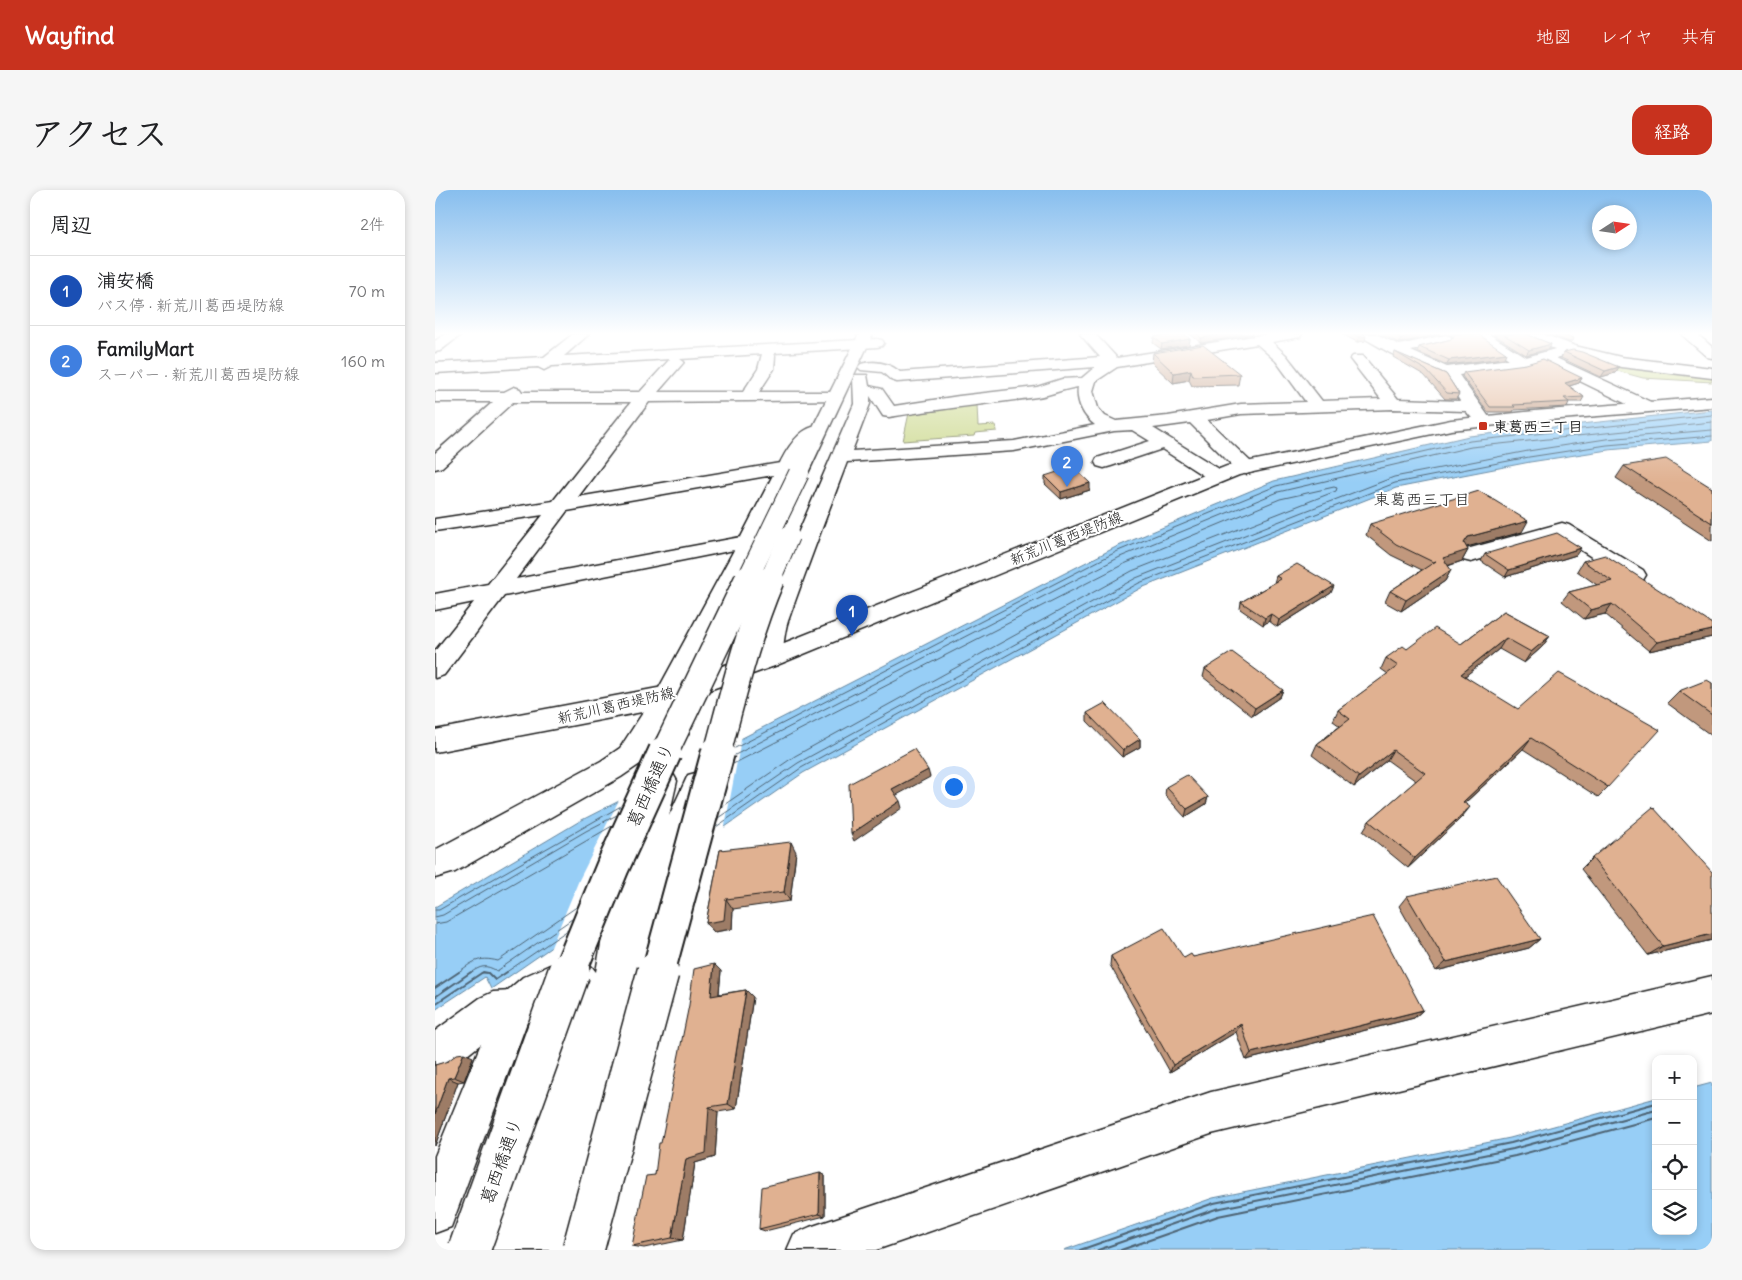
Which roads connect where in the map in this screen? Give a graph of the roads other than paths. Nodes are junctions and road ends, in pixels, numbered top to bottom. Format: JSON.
{"nodes":[{"id":1,"x":523,"y":383,"type":"edge"},
{"id":2,"x":656,"y":383,"type":"edge"},
{"id":3,"x":757,"y":383,"type":"edge"},
{"id":4,"x":843,"y":383,"type":"edge"},
{"id":5,"x":863,"y":383,"type":"edge"},
{"id":6,"x":868,"y":383,"type":"edge"},
{"id":7,"x":1069,"y":383,"type":"edge"},
{"id":8,"x":1087,"y":383,"type":"edge"},
{"id":9,"x":1300,"y":383,"type":"edge"},
{"id":10,"x":1377,"y":383,"type":"edge"},
{"id":11,"x":1458,"y":383,"type":"edge"},
{"id":12,"x":1600,"y":383,"type":"edge"},
{"id":13,"x":435,"y":397,"type":"edge"},
{"id":14,"x":507,"y":397,"type":"junction"},
{"id":15,"x":644,"y":397,"type":"junction"},
{"id":16,"x":749,"y":397,"type":"junction"},
{"id":17,"x":834,"y":397,"type":"junction"},
{"id":18,"x":1712,"y":402,"type":"edge"},
{"id":19,"x":1393,"y":404,"type":"junction"},
{"id":20,"x":1317,"y":407,"type":"junction"},
{"id":21,"x":1647,"y":407,"type":"junction"},
{"id":22,"x":1477,"y":413,"type":"junction"},
{"id":23,"x":1189,"y":417,"type":"junction"},
{"id":24,"x":1135,"y":424,"type":"junction"},
{"id":25,"x":1114,"y":426,"type":"junction"},
{"id":26,"x":1163,"y":443,"type":"junction"},
{"id":27,"x":436,"y":461,"type":"edge"},
{"id":28,"x":1103,"y":462,"type":"dead end"},
{"id":29,"x":810,"y":468,"type":"junction"},
{"id":30,"x":1246,"y":468,"type":"junction"},
{"id":31,"x":1217,"y":476,"type":"junction"},
{"id":32,"x":559,"y":506,"type":"junction"},
{"id":33,"x":435,"y":525,"type":"edge"},
{"id":34,"x":748,"y":543,"type":"junction"},
{"id":35,"x":1471,"y":555,"type":"dead end"},
{"id":36,"x":1654,"y":587,"type":"edge"},
{"id":37,"x":494,"y":592,"type":"junction"},
{"id":38,"x":435,"y":602,"type":"edge"},
{"id":39,"x":767,"y":659,"type":"junction"},
{"id":40,"x":435,"y":669,"type":"edge"},
{"id":41,"x":668,"y":695,"type":"junction"},
{"id":42,"x":726,"y":725,"type":"junction"},
{"id":43,"x":676,"y":727,"type":"junction"},
{"id":44,"x":435,"y":741,"type":"edge"},
{"id":45,"x":435,"y":864,"type":"edge"},
{"id":46,"x":1712,"y":995,"type":"edge"},
{"id":47,"x":513,"y":1010,"type":"junction"},
{"id":48,"x":443,"y":1049,"type":"dead end"},
{"id":49,"x":593,"y":1094,"type":"junction"},
{"id":50,"x":443,"y":1172,"type":"edge"},
{"id":51,"x":435,"y":1211,"type":"edge"},
{"id":52,"x":560,"y":1245,"type":"edge"},
{"id":53,"x":469,"y":1250,"type":"edge"},
{"id":54,"x":505,"y":1250,"type":"edge"},
{"id":55,"x":810,"y":1250,"type":"edge"}],
"edges":[{"from":1,"to":14,"type":"street"},
{"from":2,"to":15,"type":"street"},
{"from":3,"to":16,"type":"street"},
{"from":4,"to":17,"type":"street"},
{"from":5,"to":29,"type":"street"},
{"from":6,"to":7,"type":"street"},
{"from":8,"to":25,"type":"street"},
{"from":9,"to":20,"type":"street"},
{"from":10,"to":19,"type":"street"},
{"from":11,"to":22,"type":"street"},
{"from":12,"to":21,"type":"street"},
{"from":13,"to":14,"type":"street"},
{"from":14,"to":15,"type":"street"},
{"from":14,"to":27,"type":"street"},
{"from":15,"to":16,"type":"street"},
{"from":15,"to":32,"type":"street"},
{"from":16,"to":17,"type":"street"},
{"from":17,"to":29,"type":"street"},
{"from":18,"to":21,"type":"street","name":"新荒川葛西堤防線"},
{"from":19,"to":20,"type":"street"},
{"from":19,"to":22,"type":"street"},
{"from":20,"to":23,"type":"street"},
{"from":21,"to":22,"type":"street","name":"新荒川葛西堤防線"},
{"from":22,"to":30,"type":"street","name":"新荒川葛西堤防線"},
{"from":23,"to":24,"type":"street"},
{"from":23,"to":30,"type":"street"},
{"from":24,"to":25,"type":"street"},
{"from":24,"to":26,"type":"street"},
{"from":25,"to":29,"type":"street"},
{"from":26,"to":28,"type":"street"},
{"from":26,"to":31,"type":"street"},
{"from":29,"to":32,"type":"street"},
{"from":29,"to":34,"type":"street"},
{"from":29,"to":39,"type":"street"},
{"from":29,"to":42,"type":"street","bridge":true},
{"from":29,"to":43,"type":"street","name":"葛西橋通り","bridge":true},
{"from":30,"to":31,"type":"street","name":"新荒川葛西堤防線"},
{"from":31,"to":39,"type":"street","name":"新荒川葛西堤防線"},
{"from":32,"to":33,"type":"street"},
{"from":32,"to":37,"type":"street"},
{"from":34,"to":37,"type":"street"},
{"from":34,"to":41,"type":"street"},
{"from":35,"to":36,"type":"street"},
{"from":37,"to":38,"type":"street"},
{"from":37,"to":40,"type":"street"},
{"from":39,"to":41,"type":"street","name":"新荒川葛西堤防線"},
{"from":41,"to":44,"type":"street","name":"新荒川葛西堤防線"},
{"from":41,"to":45,"type":"street"},
{"from":42,"to":49,"type":"street","bridge":true},
{"from":42,"to":52,"type":"street","bridge":true},
{"from":43,"to":49,"type":"street","bridge":true},
{"from":43,"to":53,"type":"street","name":"葛西橋通り","bridge":true},
{"from":46,"to":55,"type":"street"},
{"from":47,"to":48,"type":"street"},
{"from":47,"to":50,"type":"street"},
{"from":47,"to":54,"type":"street"},
{"from":49,"to":52,"type":"street"},
{"from":50,"to":51,"type":"street"}]}
